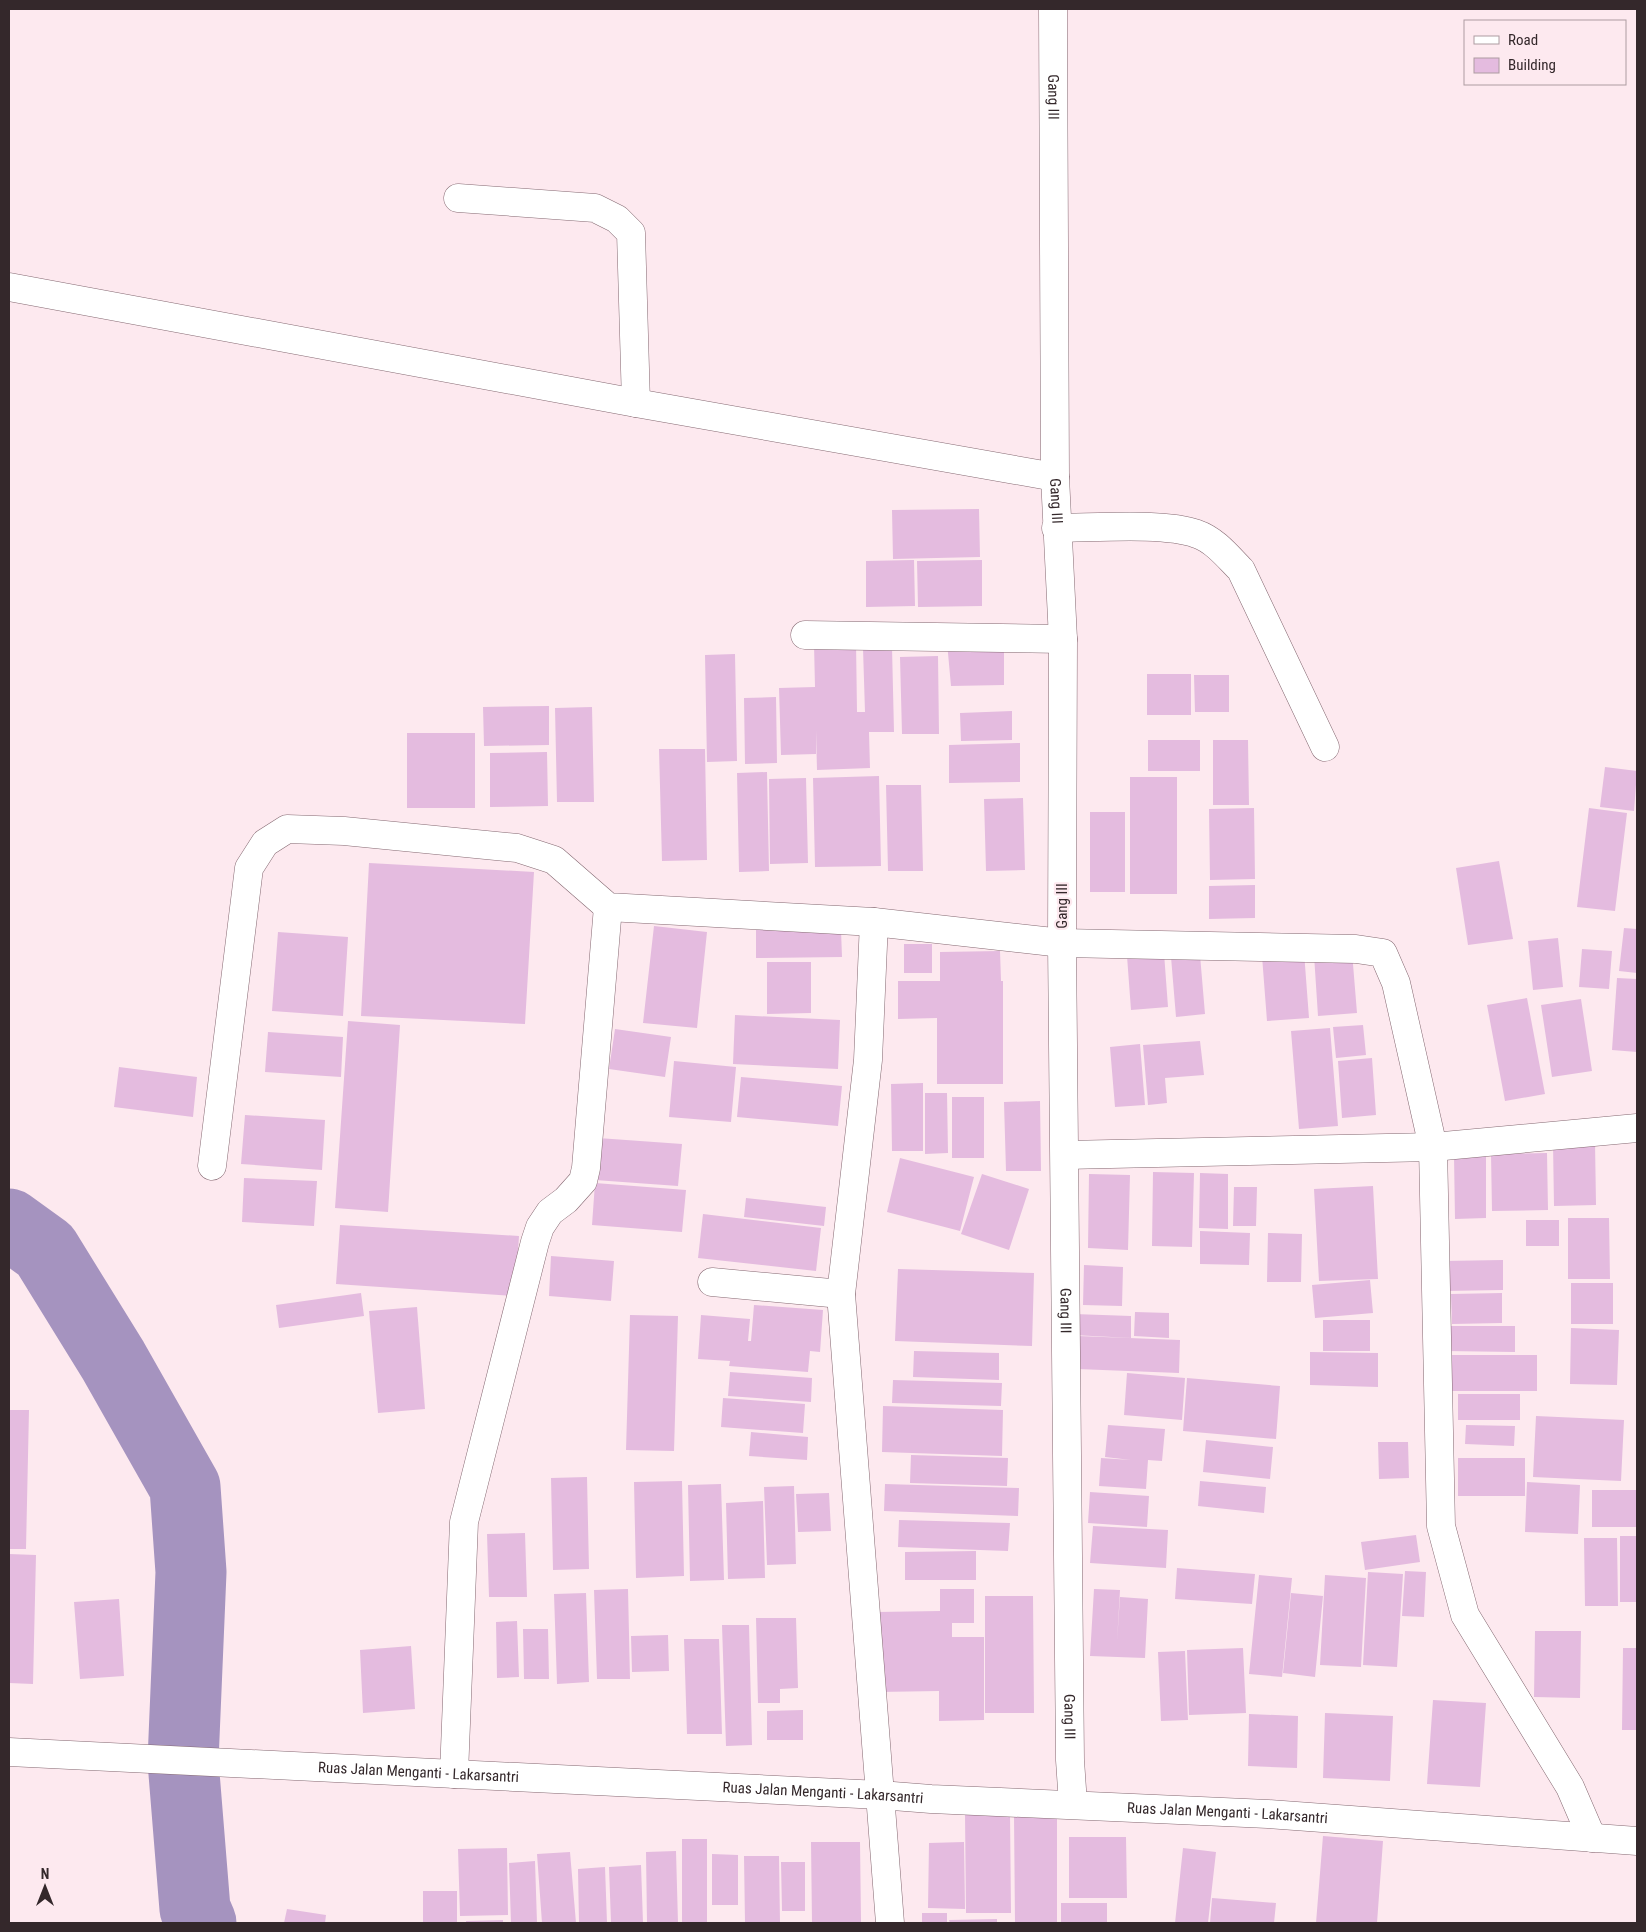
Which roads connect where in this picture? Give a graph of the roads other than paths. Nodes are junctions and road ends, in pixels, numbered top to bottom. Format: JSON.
{"nodes":[{"id":1,"x":1053,"y":9,"type":"edge"},
{"id":2,"x":458,"y":198,"type":"dead end"},
{"id":3,"x":9,"y":287,"type":"edge"},
{"id":4,"x":636,"y":403,"type":"junction"},
{"id":5,"x":1055,"y":477,"type":"junction"},
{"id":6,"x":1056,"y":528,"type":"junction"},
{"id":7,"x":805,"y":635,"type":"dead end"},
{"id":8,"x":1063,"y":638,"type":"junction"},
{"id":9,"x":1325,"y":747,"type":"dead end"},
{"id":10,"x":608,"y":907,"type":"junction"},
{"id":11,"x":874,"y":922,"type":"junction"},
{"id":12,"x":1062,"y":943,"type":"junction"},
{"id":13,"x":1637,"y":1128,"type":"edge"},
{"id":14,"x":1433,"y":1147,"type":"junction"},
{"id":15,"x":1065,"y":1155,"type":"junction"},
{"id":16,"x":212,"y":1166,"type":"dead end"},
{"id":17,"x":712,"y":1282,"type":"dead end"},
{"id":18,"x":841,"y":1294,"type":"junction"},
{"id":19,"x":9,"y":1752,"type":"edge"},
{"id":20,"x":454,"y":1774,"type":"junction"},
{"id":21,"x":880,"y":1795,"type":"junction"},
{"id":22,"x":1072,"y":1804,"type":"junction"},
{"id":23,"x":1592,"y":1838,"type":"junction"},
{"id":24,"x":1637,"y":1841,"type":"edge"},
{"id":25,"x":890,"y":1923,"type":"edge"}],
"edges":[{"from":1,"to":5,"type":"street","name":"Gang III"},
{"from":2,"to":4,"type":"street"},
{"from":3,"to":4,"type":"street"},
{"from":4,"to":5,"type":"street"},
{"from":5,"to":6,"type":"street","name":"Gang III"},
{"from":6,"to":8,"type":"street","name":"Gang III"},
{"from":6,"to":9,"type":"street"},
{"from":7,"to":8,"type":"street"},
{"from":8,"to":12,"type":"street","name":"Gang III"},
{"from":10,"to":11,"type":"street"},
{"from":10,"to":16,"type":"street"},
{"from":10,"to":20,"type":"street"},
{"from":11,"to":12,"type":"street"},
{"from":11,"to":18,"type":"street"},
{"from":12,"to":14,"type":"street"},
{"from":12,"to":15,"type":"street","name":"Gang III"},
{"from":13,"to":14,"type":"street"},
{"from":14,"to":15,"type":"street"},
{"from":14,"to":23,"type":"street"},
{"from":15,"to":22,"type":"street","name":"Gang III"},
{"from":17,"to":18,"type":"street"},
{"from":18,"to":21,"type":"street"},
{"from":19,"to":20,"type":"street","name":"Ruas Jalan Menganti - Lakarsantri"},
{"from":20,"to":21,"type":"street","name":"Ruas Jalan Menganti - Lakarsantri"},
{"from":21,"to":22,"type":"street","name":"Ruas Jalan Menganti - Lakarsantri"},
{"from":21,"to":25,"type":"street"},
{"from":22,"to":23,"type":"street","name":"Ruas Jalan Menganti - Lakarsantri"},
{"from":23,"to":24,"type":"street","name":"Ruas Jalan Menganti - Lakarsantri"}]}
